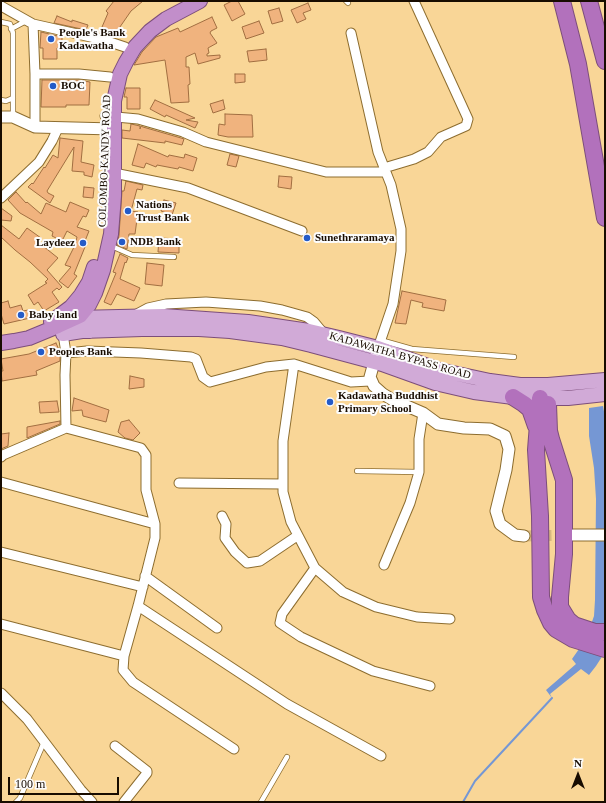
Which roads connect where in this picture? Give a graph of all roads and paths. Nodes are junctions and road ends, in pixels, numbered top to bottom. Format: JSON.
{"nodes":[{"id":1,"x":180,"y":1,"type":"edge"},
{"id":2,"x":200,"y":1,"type":"edge"},
{"id":3,"x":414,"y":1,"type":"edge"},
{"id":4,"x":562,"y":1,"type":"edge"},
{"id":5,"x":589,"y":1,"type":"edge"},
{"id":6,"x":1,"y":6,"type":"edge"},
{"id":7,"x":1,"y":22,"type":"edge"},
{"id":8,"x":30,"y":22,"type":"junction"},
{"id":9,"x":11,"y":29,"type":"junction"},
{"id":10,"x":351,"y":33,"type":"dead end"},
{"id":11,"x":125,"y":47,"type":"junction"},
{"id":12,"x":605,"y":60,"type":"edge"},
{"id":13,"x":35,"y":74,"type":"junction"},
{"id":14,"x":110,"y":77,"type":"junction"},
{"id":15,"x":12,"y":98,"type":"junction"},
{"id":16,"x":1,"y":100,"type":"edge"},
{"id":17,"x":1,"y":117,"type":"edge"},
{"id":18,"x":12,"y":117,"type":"junction"},
{"id":19,"x":109,"y":123,"type":"junction"},
{"id":20,"x":35,"y":127,"type":"junction"},
{"id":21,"x":58,"y":128,"type":"junction"},
{"id":22,"x":385,"y":170,"type":"junction"},
{"id":23,"x":114,"y":174,"type":"junction"},
{"id":24,"x":1,"y":198,"type":"edge"},
{"id":25,"x":605,"y":218,"type":"edge"},
{"id":26,"x":302,"y":231,"type":"dead end"},
{"id":27,"x":109,"y":245,"type":"junction"},
{"id":28,"x":174,"y":257,"type":"dead end"},
{"id":29,"x":95,"y":293,"type":"junction"},
{"id":30,"x":78,"y":299,"type":"junction"},
{"id":31,"x":110,"y":317,"type":"junction"},
{"id":32,"x":75,"y":318,"type":"junction"},
{"id":33,"x":90,"y":331,"type":"junction"},
{"id":34,"x":63,"y":334,"type":"junction"},
{"id":35,"x":1,"y":342,"type":"edge"},
{"id":36,"x":377,"y":350,"type":"junction"},
{"id":37,"x":1,"y":352,"type":"edge"},
{"id":38,"x":66,"y":353,"type":"junction"},
{"id":39,"x":514,"y":357,"type":"dead end"},
{"id":40,"x":294,"y":364,"type":"junction"},
{"id":41,"x":605,"y":380,"type":"edge"},
{"id":42,"x":370,"y":381,"type":"junction"},
{"id":43,"x":544,"y":392,"type":"junction"},
{"id":44,"x":605,"y":394,"type":"edge"},
{"id":45,"x":513,"y":397,"type":"junction"},
{"id":46,"x":423,"y":413,"type":"junction"},
{"id":47,"x":66,"y":428,"type":"junction"},
{"id":48,"x":537,"y":430,"type":"junction"},
{"id":49,"x":1,"y":457,"type":"edge"},
{"id":50,"x":357,"y":471,"type":"dead end"},
{"id":51,"x":419,"y":472,"type":"junction"},
{"id":52,"x":1,"y":482,"type":"edge"},
{"id":53,"x":179,"y":483,"type":"dead end"},
{"id":54,"x":283,"y":484,"type":"junction"},
{"id":55,"x":222,"y":516,"type":"dead end"},
{"id":56,"x":155,"y":524,"type":"junction"},
{"id":57,"x":573,"y":535,"type":"tunnel mouth"},
{"id":58,"x":605,"y":535,"type":"edge"},
{"id":59,"x":297,"y":536,"type":"junction"},
{"id":60,"x":524,"y":536,"type":"tunnel mouth"},
{"id":61,"x":1,"y":552,"type":"edge"},
{"id":62,"x":384,"y":565,"type":"dead end"},
{"id":63,"x":315,"y":568,"type":"junction"},
{"id":64,"x":145,"y":576,"type":"junction"},
{"id":65,"x":143,"y":587,"type":"junction"},
{"id":66,"x":138,"y":606,"type":"junction"},
{"id":67,"x":450,"y":619,"type":"dead end"},
{"id":68,"x":1,"y":624,"type":"edge"},
{"id":69,"x":562,"y":625,"type":"junction"},
{"id":70,"x":217,"y":628,"type":"dead end"},
{"id":71,"x":605,"y":632,"type":"edge"},
{"id":72,"x":605,"y":649,"type":"edge"},
{"id":73,"x":124,"y":656,"type":"junction"},
{"id":74,"x":430,"y":686,"type":"dead end"},
{"id":75,"x":1,"y":693,"type":"edge"},
{"id":76,"x":44,"y":742,"type":"junction"},
{"id":77,"x":115,"y":746,"type":"dead end"},
{"id":78,"x":234,"y":749,"type":"dead end"},
{"id":79,"x":381,"y":756,"type":"dead end"},
{"id":80,"x":287,"y":757,"type":"dead end"},
{"id":81,"x":16,"y":802,"type":"edge"},
{"id":82,"x":92,"y":802,"type":"edge"},
{"id":83,"x":124,"y":802,"type":"edge"},
{"id":84,"x":261,"y":802,"type":"edge"}],
"edges":[{"from":1,"to":11,"type":"highway","name":"COLOMBO-KANDY ROAD"},
{"from":2,"to":19,"type":"highway","name":"COLOMBO-KANDY ROAD"},
{"from":3,"to":22,"type":"street"},
{"from":4,"to":25,"type":"highway"},
{"from":5,"to":12,"type":"highway"},
{"from":6,"to":8,"type":"street"},
{"from":7,"to":9,"type":"lane"},
{"from":8,"to":9,"type":"lane"},
{"from":8,"to":11,"type":"street"},
{"from":8,"to":13,"type":"street"},
{"from":9,"to":15,"type":"lane"},
{"from":10,"to":22,"type":"street"},
{"from":11,"to":14,"type":"highway","name":"COLOMBO-KANDY ROAD"},
{"from":13,"to":14,"type":"street"},
{"from":13,"to":20,"type":"street"},
{"from":14,"to":19,"type":"highway","name":"COLOMBO-KANDY ROAD"},
{"from":15,"to":16,"type":"lane"},
{"from":15,"to":18,"type":"lane"},
{"from":17,"to":18,"type":"street"},
{"from":18,"to":20,"type":"street"},
{"from":19,"to":21,"type":"street"},
{"from":19,"to":22,"type":"street"},
{"from":19,"to":23,"type":"highway","name":"COLOMBO-KANDY ROAD"},
{"from":19,"to":30,"type":"highway","name":"COLOMBO-KANDY ROAD"},
{"from":20,"to":21,"type":"street"},
{"from":21,"to":24,"type":"street"},
{"from":22,"to":36,"type":"street"},
{"from":23,"to":26,"type":"street"},
{"from":23,"to":27,"type":"highway","name":"COLOMBO-KANDY ROAD"},
{"from":27,"to":28,"type":"lane"},
{"from":27,"to":29,"type":"highway","name":"COLOMBO-KANDY ROAD"},
{"from":29,"to":31,"type":"main road"},
{"from":29,"to":32,"type":"highway","name":"COLOMBO-KANDY ROAD"},
{"from":30,"to":32,"type":"highway"},
{"from":30,"to":35,"type":"highway"},
{"from":31,"to":32,"type":"main road","name":"KADAWATHA BYPASS ROAD"},
{"from":31,"to":36,"type":"main road","name":"KADAWATHA BYPASS ROAD"},
{"from":32,"to":33,"type":"main road"},
{"from":32,"to":34,"type":"highway","name":"COLOMBO-KANDY ROAD"},
{"from":32,"to":35,"type":"highway","name":"COLOMBO-KANDY ROAD"},
{"from":33,"to":34,"type":"main road","name":"KADAWATHA BYPASS ROAD"},
{"from":33,"to":36,"type":"main road","name":"KADAWATHA BYPASS ROAD"},
{"from":34,"to":37,"type":"highway"},
{"from":34,"to":38,"type":"street"},
{"from":36,"to":39,"type":"lane"},
{"from":36,"to":42,"type":"street"},
{"from":36,"to":43,"type":"main road","name":"KADAWATHA BYPASS ROAD"},
{"from":36,"to":45,"type":"main road","name":"KADAWATHA BYPASS ROAD"},
{"from":38,"to":40,"type":"street"},
{"from":38,"to":47,"type":"street"},
{"from":40,"to":42,"type":"street"},
{"from":40,"to":54,"type":"street"},
{"from":41,"to":43,"type":"main road","name":"KADAWATHA BYPASS ROAD"},
{"from":42,"to":46,"type":"street"},
{"from":43,"to":44,"type":"main road","name":"KADAWATHA BYPASS ROAD"},
{"from":43,"to":45,"type":"main road","name":"KADAWATHA BYPASS ROAD"},
{"from":43,"to":48,"type":"highway"},
{"from":43,"to":69,"type":"highway"},
{"from":45,"to":48,"type":"highway"},
{"from":46,"to":51,"type":"street"},
{"from":46,"to":60,"type":"street"},
{"from":47,"to":49,"type":"street"},
{"from":47,"to":56,"type":"street"},
{"from":48,"to":69,"type":"highway"},
{"from":50,"to":51,"type":"lane"},
{"from":51,"to":62,"type":"street"},
{"from":52,"to":56,"type":"street"},
{"from":53,"to":54,"type":"street"},
{"from":54,"to":59,"type":"street"},
{"from":55,"to":59,"type":"street"},
{"from":56,"to":64,"type":"street"},
{"from":57,"to":58,"type":"street"},
{"from":59,"to":63,"type":"street"},
{"from":61,"to":65,"type":"street"},
{"from":63,"to":67,"type":"street"},
{"from":63,"to":74,"type":"street"},
{"from":64,"to":65,"type":"street"},
{"from":64,"to":70,"type":"street"},
{"from":65,"to":66,"type":"street"},
{"from":66,"to":73,"type":"street"},
{"from":66,"to":79,"type":"street"},
{"from":68,"to":73,"type":"street"},
{"from":69,"to":71,"type":"highway"},
{"from":69,"to":72,"type":"highway"},
{"from":73,"to":78,"type":"street"},
{"from":75,"to":76,"type":"street"},
{"from":76,"to":81,"type":"lane"},
{"from":76,"to":82,"type":"street"},
{"from":77,"to":83,"type":"street"},
{"from":80,"to":84,"type":"lane"}]}
